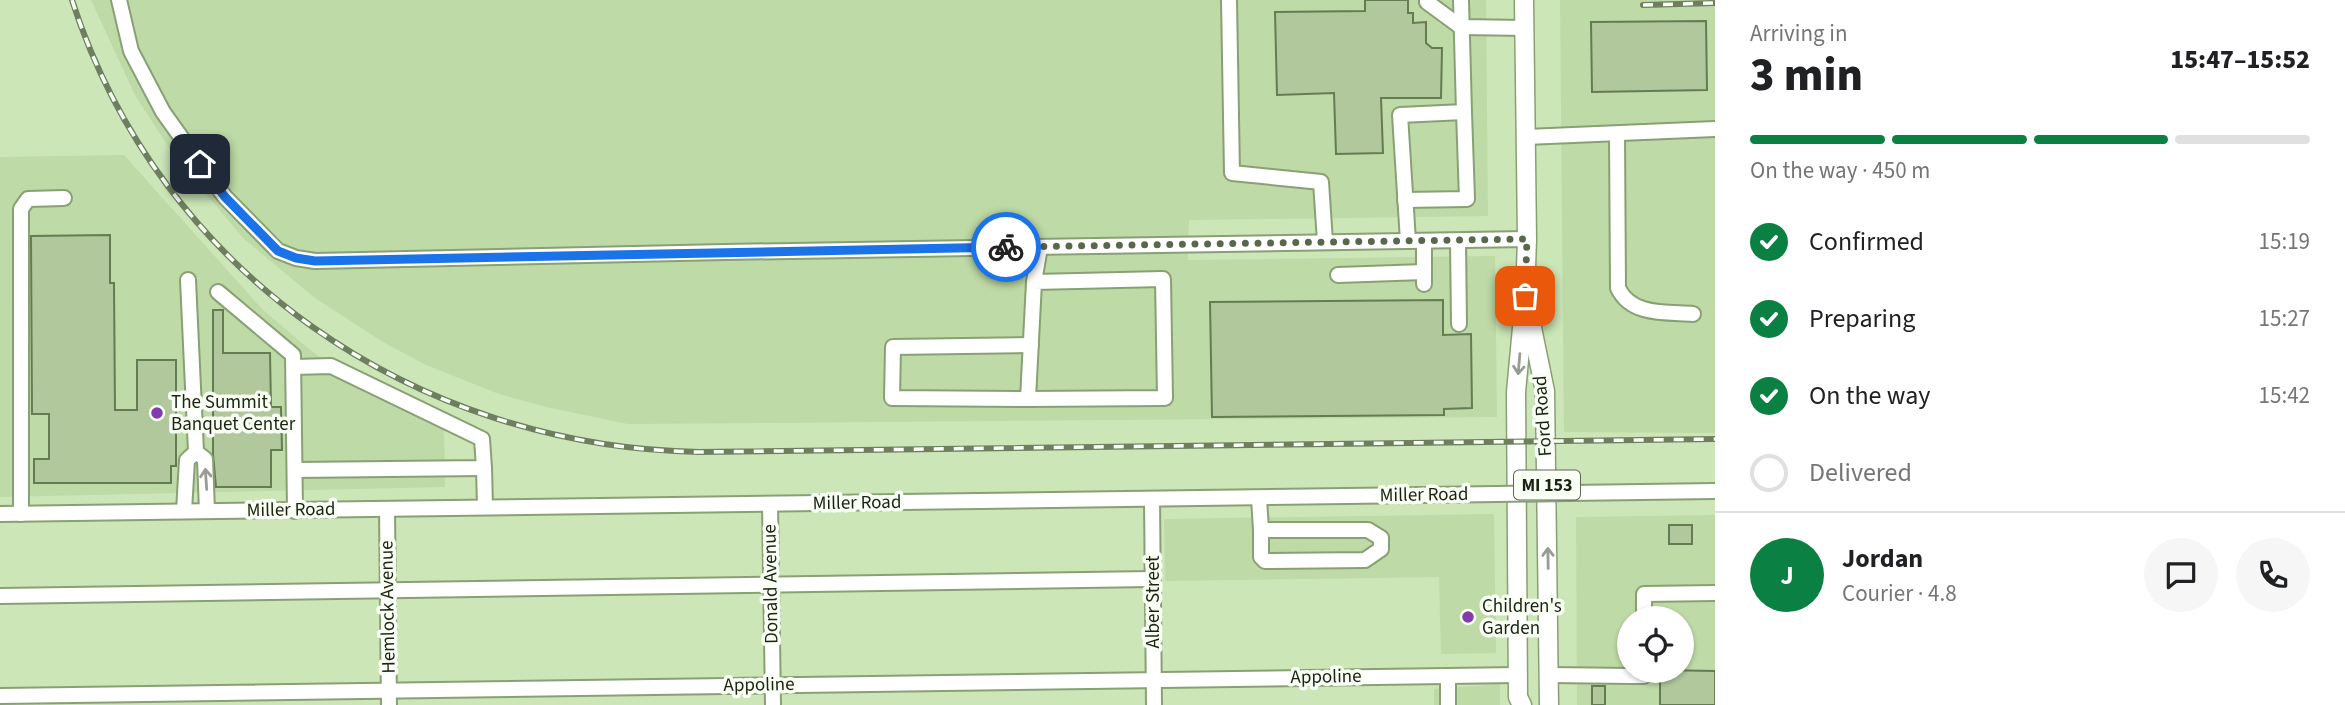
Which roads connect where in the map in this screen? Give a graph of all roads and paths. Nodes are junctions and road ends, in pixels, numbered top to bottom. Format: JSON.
{"nodes":[{"id":1,"x":119,"y":0,"type":"edge"},
{"id":2,"x":1229,"y":0,"type":"edge"},
{"id":3,"x":1427,"y":0,"type":"edge"},
{"id":4,"x":1461,"y":0,"type":"edge"},
{"id":5,"x":1524,"y":0,"type":"edge"},
{"id":6,"x":1461,"y":27,"type":"junction"},
{"id":7,"x":1525,"y":28,"type":"junction"},
{"id":8,"x":1464,"y":112,"type":"junction"},
{"id":9,"x":1715,"y":130,"type":"edge"},
{"id":10,"x":1617,"y":135,"type":"junction"},
{"id":11,"x":1526,"y":137,"type":"junction"},
{"id":12,"x":64,"y":198,"type":"dead end"},
{"id":13,"x":1405,"y":200,"type":"junction"},
{"id":14,"x":1527,"y":239,"type":"junction"},
{"id":15,"x":1408,"y":241,"type":"junction"},
{"id":16,"x":1424,"y":241,"type":"junction"},
{"id":17,"x":1458,"y":241,"type":"junction"},
{"id":18,"x":1325,"y":242,"type":"junction"},
{"id":19,"x":1040,"y":247,"type":"junction"},
{"id":20,"x":1338,"y":275,"type":"dead end"},
{"id":21,"x":188,"y":280,"type":"dead end"},
{"id":22,"x":1034,"y":282,"type":"junction"},
{"id":23,"x":219,"y":292,"type":"dead end"},
{"id":24,"x":1525,"y":296,"type":"junction"},
{"id":25,"x":1693,"y":314,"type":"dead end"},
{"id":26,"x":1459,"y":324,"type":"dead end"},
{"id":27,"x":1031,"y":345,"type":"junction"},
{"id":28,"x":293,"y":367,"type":"junction"},
{"id":29,"x":1028,"y":399,"type":"junction"},
{"id":30,"x":195,"y":452,"type":"junction"},
{"id":31,"x":484,"y":468,"type":"junction"},
{"id":32,"x":295,"y":470,"type":"junction"},
{"id":33,"x":1715,"y":491,"type":"edge"},
{"id":34,"x":1259,"y":498,"type":"junction"},
{"id":35,"x":1152,"y":499,"type":"junction"},
{"id":36,"x":770,"y":504,"type":"junction"},
{"id":37,"x":485,"y":507,"type":"junction"},
{"id":38,"x":387,"y":509,"type":"junction"},
{"id":39,"x":295,"y":510,"type":"junction"},
{"id":40,"x":184,"y":511,"type":"junction"},
{"id":41,"x":207,"y":511,"type":"junction"},
{"id":42,"x":0,"y":514,"type":"edge"},
{"id":43,"x":21,"y":514,"type":"junction"},
{"id":44,"x":1261,"y":530,"type":"junction"},
{"id":45,"x":1153,"y":579,"type":"junction"},
{"id":46,"x":771,"y":585,"type":"junction"},
{"id":47,"x":388,"y":590,"type":"junction"},
{"id":48,"x":1715,"y":593,"type":"edge"},
{"id":49,"x":0,"y":596,"type":"edge"},
{"id":50,"x":1644,"y":606,"type":"edge"},
{"id":51,"x":1518,"y":675,"type":"junction"},
{"id":52,"x":1550,"y":675,"type":"junction"},
{"id":53,"x":1448,"y":676,"type":"junction"},
{"id":54,"x":1617,"y":676,"type":"edge"},
{"id":55,"x":1153,"y":680,"type":"junction"},
{"id":56,"x":772,"y":685,"type":"junction"},
{"id":57,"x":0,"y":696,"type":"edge"},
{"id":58,"x":389,"y":698,"type":"edge"},
{"id":59,"x":772,"y":705,"type":"edge"},
{"id":60,"x":1154,"y":705,"type":"edge"},
{"id":61,"x":1448,"y":705,"type":"edge"},
{"id":62,"x":1522,"y":705,"type":"edge"},
{"id":63,"x":1549,"y":705,"type":"edge"}],
"edges":[{"from":1,"to":19,"type":"street"},
{"from":2,"to":18,"type":"street"},
{"from":3,"to":6,"type":"street"},
{"from":4,"to":6,"type":"street"},
{"from":5,"to":7,"type":"main road","name":"Ford Road","number":"MI 153"},
{"from":6,"to":7,"type":"street"},
{"from":6,"to":8,"type":"street"},
{"from":7,"to":11,"type":"main road","name":"Ford Road","number":"MI 153"},
{"from":8,"to":13,"type":"street"},
{"from":8,"to":13,"type":"street"},
{"from":9,"to":10,"type":"street"},
{"from":10,"to":11,"type":"street"},
{"from":10,"to":25,"type":"street"},
{"from":11,"to":14,"type":"main road","name":"Ford Road","number":"MI 153"},
{"from":12,"to":43,"type":"street"},
{"from":13,"to":15,"type":"street"},
{"from":14,"to":17,"type":"street"},
{"from":14,"to":24,"type":"main road","name":"Ford Road","number":"MI 153"},
{"from":15,"to":16,"type":"street"},
{"from":15,"to":18,"type":"street"},
{"from":16,"to":17,"type":"street"},
{"from":16,"to":20,"type":"street"},
{"from":17,"to":26,"type":"street"},
{"from":18,"to":19,"type":"street"},
{"from":19,"to":22,"type":"street"},
{"from":21,"to":30,"type":"street"},
{"from":22,"to":27,"type":"street"},
{"from":22,"to":29,"type":"street"},
{"from":23,"to":28,"type":"street"},
{"from":24,"to":51,"type":"main road","name":"Ford Road","number":"MI 153","one_way":true},
{"from":52,"to":24,"type":"main road","name":"Ford Road","number":"MI 153","one_way":true},
{"from":27,"to":29,"type":"street"},
{"from":27,"to":29,"type":"street"},
{"from":28,"to":31,"type":"street"},
{"from":28,"to":32,"type":"street"},
{"from":30,"to":40,"type":"street"},
{"from":41,"to":30,"type":"street","one_way":true},
{"from":31,"to":32,"type":"street"},
{"from":31,"to":37,"type":"street"},
{"from":32,"to":39,"type":"street"},
{"from":33,"to":34,"type":"street","name":"Miller Road","bridge":true},
{"from":34,"to":35,"type":"street","name":"Miller Road"},
{"from":34,"to":44,"type":"street"},
{"from":35,"to":36,"type":"street","name":"Miller Road"},
{"from":35,"to":45,"type":"street","name":"Alber Street"},
{"from":36,"to":37,"type":"street","name":"Miller Road"},
{"from":36,"to":46,"type":"street","name":"Donald Avenue"},
{"from":37,"to":38,"type":"street","name":"Miller Road"},
{"from":38,"to":39,"type":"street","name":"Miller Road"},
{"from":38,"to":47,"type":"street","name":"Hemlock Avenue"},
{"from":39,"to":41,"type":"street","name":"Miller Road"},
{"from":40,"to":41,"type":"street","name":"Miller Road"},
{"from":40,"to":43,"type":"street","name":"Miller Road"},
{"from":42,"to":43,"type":"street","name":"Miller Road"},
{"from":44,"to":44,"type":"street"},
{"from":45,"to":46,"type":"street"},
{"from":45,"to":55,"type":"street","name":"Alber Street"},
{"from":46,"to":47,"type":"street"},
{"from":46,"to":56,"type":"street","name":"Donald Avenue"},
{"from":47,"to":49,"type":"street"},
{"from":47,"to":58,"type":"street","name":"Hemlock Avenue"},
{"from":48,"to":50,"type":"street"},
{"from":51,"to":53,"type":"street","name":"Appoline"},
{"from":51,"to":62,"type":"main road","name":"Ford Road","number":"MI 153"},
{"from":52,"to":54,"type":"street"},
{"from":52,"to":63,"type":"main road","name":"Ford Road","number":"MI 153"},
{"from":53,"to":55,"type":"street","name":"Appoline"},
{"from":53,"to":61,"type":"street"},
{"from":55,"to":56,"type":"street","name":"Appoline"},
{"from":55,"to":60,"type":"street","name":"Alber Street"},
{"from":56,"to":58,"type":"street","name":"Appoline"},
{"from":56,"to":59,"type":"street","name":"Donald Avenue"},
{"from":57,"to":58,"type":"street","name":"Appoline"}]}
